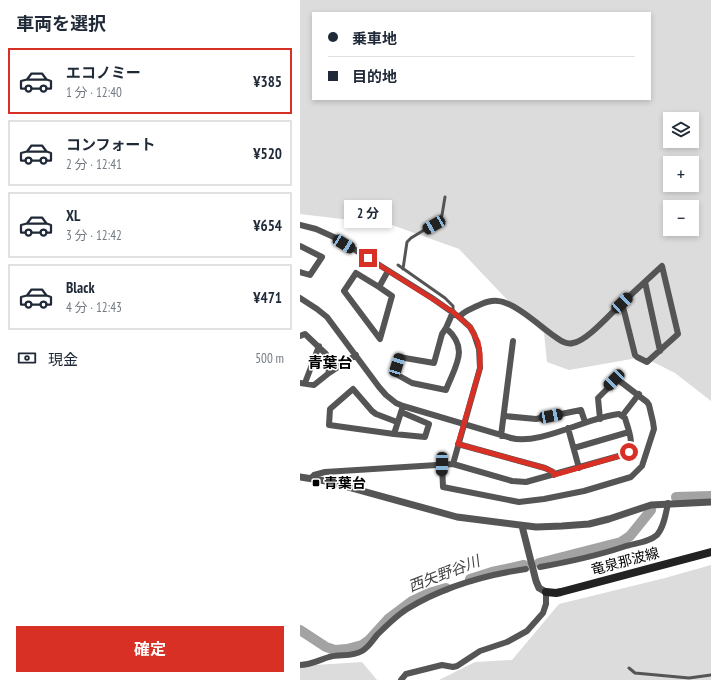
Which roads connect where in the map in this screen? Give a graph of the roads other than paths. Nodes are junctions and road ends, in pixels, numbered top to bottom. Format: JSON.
{"nodes":[{"id":1,"x":445,"y":196,"type":"dead end"},
{"id":2,"x":300,"y":225,"type":"edge"},
{"id":3,"x":300,"y":246,"type":"edge"},
{"id":4,"x":398,"y":265,"type":"dead end"},
{"id":5,"x":403,"y":269,"type":"junction"},
{"id":6,"x":388,"y":271,"type":"junction"},
{"id":7,"x":300,"y":272,"type":"edge"},
{"id":8,"x":645,"y":282,"type":"junction"},
{"id":9,"x":379,"y":287,"type":"junction"},
{"id":10,"x":300,"y":298,"type":"edge"},
{"id":11,"x":622,"y":303,"type":"junction"},
{"id":12,"x":453,"y":312,"type":"junction"},
{"id":13,"x":459,"y":317,"type":"junction"},
{"id":14,"x":446,"y":328,"type":"junction"},
{"id":15,"x":300,"y":336,"type":"edge"},
{"id":16,"x":513,"y":341,"type":"dead end"},
{"id":17,"x":319,"y":346,"type":"junction"},
{"id":18,"x":660,"y":351,"type":"junction"},
{"id":19,"x":356,"y":355,"type":"junction"},
{"id":20,"x":328,"y":373,"type":"junction"},
{"id":21,"x":302,"y":383,"type":"edge"},
{"id":22,"x":639,"y":394,"type":"junction"},
{"id":23,"x":402,"y":409,"type":"junction"},
{"id":24,"x":504,"y":416,"type":"junction"},
{"id":25,"x":622,"y":416,"type":"junction"},
{"id":26,"x":600,"y":419,"type":"junction"},
{"id":27,"x":398,"y":422,"type":"junction"},
{"id":28,"x":585,"y":422,"type":"junction"},
{"id":29,"x":464,"y":424,"type":"junction"},
{"id":30,"x":568,"y":428,"type":"junction"},
{"id":31,"x":629,"y":432,"type":"junction"},
{"id":32,"x":394,"y":434,"type":"junction"},
{"id":33,"x":501,"y":436,"type":"junction"},
{"id":34,"x":458,"y":444,"type":"junction"},
{"id":35,"x":574,"y":448,"type":"junction"},
{"id":36,"x":442,"y":464,"type":"junction"},
{"id":37,"x":453,"y":464,"type":"junction"},
{"id":38,"x":579,"y":468,"type":"junction"},
{"id":39,"x":554,"y":475,"type":"junction"},
{"id":40,"x":300,"y":477,"type":"edge"},
{"id":41,"x":311,"y":478,"type":"junction"},
{"id":42,"x":711,"y":502,"type":"edge"},
{"id":43,"x":668,"y":503,"type":"junction"},
{"id":44,"x":522,"y":526,"type":"junction"},
{"id":45,"x":711,"y":552,"type":"edge"},
{"id":46,"x":540,"y":567,"type":"dead end"},
{"id":47,"x":526,"y":569,"type":"dead end"},
{"id":48,"x":546,"y":592,"type":"junction"},
{"id":49,"x":300,"y":665,"type":"edge"},
{"id":50,"x":628,"y":668,"type":"dead end"},
{"id":51,"x":711,"y":675,"type":"edge"},
{"id":52,"x":689,"y":679,"type":"edge"},
{"id":53,"x":401,"y":680,"type":"edge"}],
"edges":[{"from":1,"to":5,"type":"lane"},
{"from":2,"to":6,"type":"street"},
{"from":3,"to":7,"type":"street"},
{"from":4,"to":5,"type":"lane"},
{"from":5,"to":12,"type":"lane"},
{"from":6,"to":9,"type":"street"},
{"from":6,"to":12,"type":"street"},
{"from":8,"to":11,"type":"street"},
{"from":8,"to":18,"type":"street"},
{"from":8,"to":18,"type":"street"},
{"from":9,"to":9,"type":"street"},
{"from":10,"to":19,"type":"street"},
{"from":11,"to":13,"type":"street"},
{"from":11,"to":18,"type":"street"},
{"from":12,"to":13,"type":"street"},
{"from":12,"to":14,"type":"street"},
{"from":13,"to":29,"type":"street"},
{"from":14,"to":14,"type":"street"},
{"from":15,"to":17,"type":"street"},
{"from":16,"to":24,"type":"street"},
{"from":17,"to":20,"type":"street"},
{"from":17,"to":21,"type":"street"},
{"from":19,"to":20,"type":"street"},
{"from":19,"to":23,"type":"street"},
{"from":20,"to":21,"type":"street"},
{"from":22,"to":25,"type":"street"},
{"from":22,"to":26,"type":"street"},
{"from":22,"to":36,"type":"street"},
{"from":23,"to":27,"type":"street"},
{"from":23,"to":29,"type":"street"},
{"from":23,"to":32,"type":"street"},
{"from":24,"to":28,"type":"street"},
{"from":24,"to":33,"type":"street"},
{"from":25,"to":26,"type":"street"},
{"from":25,"to":31,"type":"street"},
{"from":26,"to":28,"type":"street"},
{"from":27,"to":32,"type":"street"},
{"from":27,"to":32,"type":"street"},
{"from":28,"to":30,"type":"street"},
{"from":29,"to":33,"type":"street"},
{"from":29,"to":34,"type":"street"},
{"from":30,"to":33,"type":"street"},
{"from":30,"to":35,"type":"street"},
{"from":31,"to":35,"type":"street"},
{"from":31,"to":38,"type":"street"},
{"from":34,"to":37,"type":"street"},
{"from":34,"to":39,"type":"street"},
{"from":35,"to":38,"type":"street"},
{"from":36,"to":37,"type":"street"},
{"from":36,"to":41,"type":"street"},
{"from":37,"to":39,"type":"street"},
{"from":38,"to":39,"type":"street"},
{"from":40,"to":41,"type":"street"},
{"from":41,"to":44,"type":"street"},
{"from":42,"to":43,"type":"street"},
{"from":43,"to":44,"type":"street"},
{"from":43,"to":46,"type":"street"},
{"from":44,"to":48,"type":"street"},
{"from":45,"to":48,"type":"main road","name":"竜泉那波線"},
{"from":47,"to":49,"type":"street"},
{"from":48,"to":53,"type":"street"},
{"from":50,"to":52,"type":"lane"},
{"from":51,"to":52,"type":"lane"}]}
